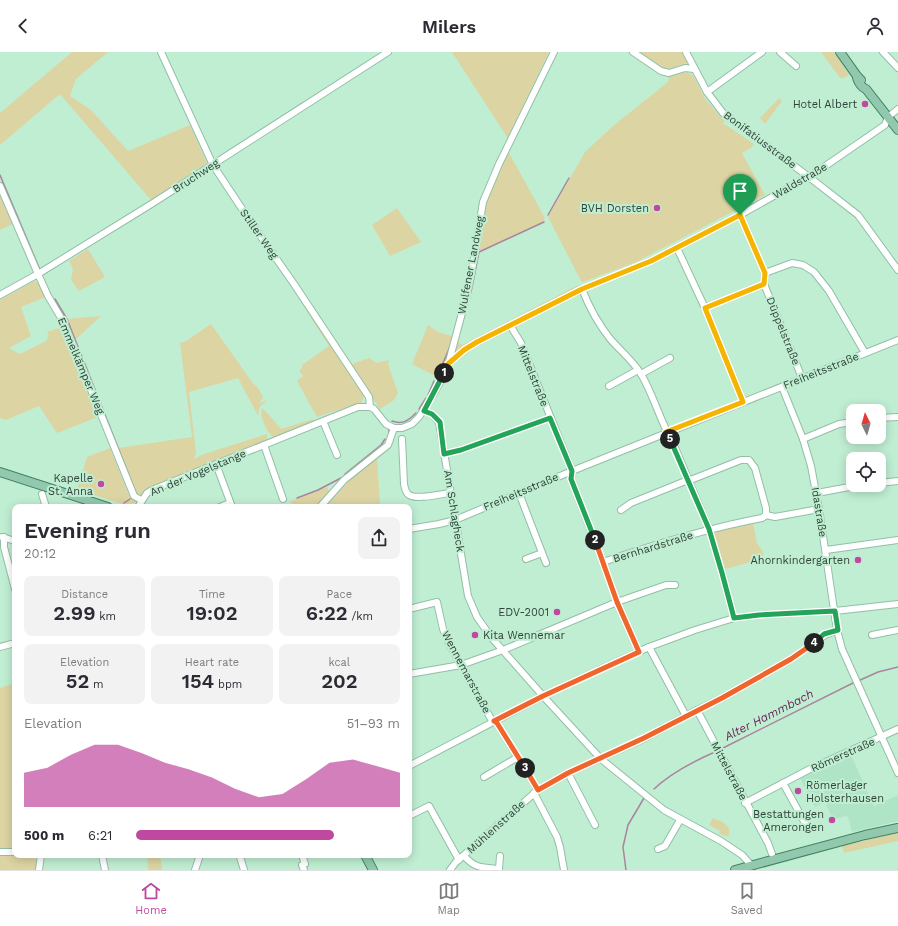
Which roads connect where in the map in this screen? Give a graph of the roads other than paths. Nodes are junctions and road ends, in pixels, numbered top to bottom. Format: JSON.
{"nodes":[{"id":1,"x":161,"y":52,"type":"edge"},
{"id":2,"x":388,"y":52,"type":"edge"},
{"id":3,"x":554,"y":52,"type":"edge"},
{"id":4,"x":633,"y":52,"type":"edge"},
{"id":5,"x":686,"y":52,"type":"edge"},
{"id":6,"x":762,"y":52,"type":"edge"},
{"id":7,"x":780,"y":52,"type":"edge"},
{"id":8,"x":840,"y":52,"type":"edge"},
{"id":9,"x":883,"y":52,"type":"edge"},
{"id":10,"x":796,"y":66,"type":"dead end"},
{"id":11,"x":898,"y":68,"type":"edge"},
{"id":12,"x":694,"y":69,"type":"junction"},
{"id":13,"x":707,"y":92,"type":"junction"},
{"id":14,"x":898,"y":109,"type":"edge"},
{"id":15,"x":888,"y":117,"type":"junction"},
{"id":16,"x":898,"y":130,"type":"edge"},
{"id":17,"x":213,"y":165,"type":"junction"},
{"id":18,"x":809,"y":176,"type":"junction"},
{"id":19,"x":0,"y":186,"type":"edge"},
{"id":20,"x":740,"y":215,"type":"junction"},
{"id":21,"x":677,"y":248,"type":"junction"},
{"id":22,"x":898,"y":270,"type":"edge"},
{"id":23,"x":765,"y":273,"type":"junction"},
{"id":24,"x":38,"y":274,"type":"junction"},
{"id":25,"x":764,"y":284,"type":"junction"},
{"id":26,"x":582,"y":289,"type":"junction"},
{"id":27,"x":0,"y":295,"type":"edge"},
{"id":28,"x":705,"y":308,"type":"junction"},
{"id":29,"x":510,"y":325,"type":"junction"},
{"id":30,"x":898,"y":340,"type":"edge"},
{"id":31,"x":865,"y":353,"type":"junction"},
{"id":32,"x":670,"y":358,"type":"dead end"},
{"id":33,"x":448,"y":364,"type":"junction"},
{"id":34,"x":639,"y":372,"type":"junction"},
{"id":35,"x":802,"y":378,"type":"junction"},
{"id":36,"x":608,"y":386,"type":"dead end"},
{"id":37,"x":782,"y":387,"type":"junction"},
{"id":38,"x":743,"y":402,"type":"junction"},
{"id":39,"x":370,"y":407,"type":"junction"},
{"id":40,"x":424,"y":411,"type":"junction"},
{"id":41,"x":898,"y":417,"type":"edge"},
{"id":42,"x":550,"y":418,"type":"junction"},
{"id":43,"x":886,"y":418,"type":"edge"},
{"id":44,"x":323,"y":421,"type":"junction"},
{"id":45,"x":846,"y":423,"type":"edge"},
{"id":46,"x":394,"y":428,"type":"junction"},
{"id":47,"x":666,"y":432,"type":"junction"},
{"id":48,"x":402,"y":439,"type":"dead end"},
{"id":49,"x":803,"y":439,"type":"junction"},
{"id":50,"x":264,"y":445,"type":"junction"},
{"id":51,"x":444,"y":454,"type":"junction"},
{"id":52,"x":337,"y":455,"type":"dead end"},
{"id":53,"x":216,"y":464,"type":"junction"},
{"id":54,"x":572,"y":471,"type":"junction"},
{"id":55,"x":0,"y":472,"type":"edge"},
{"id":56,"x":688,"y":480,"type":"junction"},
{"id":57,"x":898,"y":482,"type":"edge"},
{"id":58,"x":886,"y":483,"type":"edge"},
{"id":59,"x":846,"y":488,"type":"edge"},
{"id":60,"x":450,"y":493,"type":"junction"},
{"id":61,"x":519,"y":493,"type":"junction"},
{"id":62,"x":817,"y":493,"type":"junction"},
{"id":63,"x":42,"y":494,"type":"dead end"},
{"id":64,"x":141,"y":500,"type":"junction"},
{"id":65,"x":283,"y":500,"type":"dead end"},
{"id":66,"x":45,"y":504,"type":"edge"},
{"id":67,"x":99,"y":504,"type":"edge"},
{"id":68,"x":139,"y":504,"type":"edge"},
{"id":69,"x":231,"y":504,"type":"edge"},
{"id":70,"x":325,"y":504,"type":"edge"},
{"id":71,"x":819,"y":509,"type":"junction"},
{"id":72,"x":621,"y":510,"type":"dead end"},
{"id":73,"x":766,"y":515,"type":"junction"},
{"id":74,"x":455,"y":520,"type":"junction"},
{"id":75,"x":412,"y":528,"type":"edge"},
{"id":76,"x":709,"y":529,"type":"junction"},
{"id":77,"x":2,"y":537,"type":"edge"},
{"id":78,"x":12,"y":540,"type":"edge"},
{"id":79,"x":898,"y":540,"type":"edge"},
{"id":80,"x":826,"y":550,"type":"junction"},
{"id":81,"x":542,"y":553,"type":"junction"},
{"id":82,"x":526,"y":559,"type":"dead end"},
{"id":83,"x":603,"y":562,"type":"junction"},
{"id":84,"x":546,"y":563,"type":"dead end"},
{"id":85,"x":12,"y":578,"type":"edge"},
{"id":86,"x":675,"y":585,"type":"dead end"},
{"id":87,"x":617,"y":602,"type":"junction"},
{"id":88,"x":898,"y":604,"type":"edge"},
{"id":89,"x":412,"y":608,"type":"edge"},
{"id":90,"x":835,"y":611,"type":"junction"},
{"id":91,"x":734,"y":618,"type":"junction"},
{"id":92,"x":838,"y":630,"type":"junction"},
{"id":93,"x":898,"y":630,"type":"edge"},
{"id":94,"x":872,"y":635,"type":"dead end"},
{"id":95,"x":12,"y":644,"type":"edge"},
{"id":96,"x":0,"y":647,"type":"edge"},
{"id":97,"x":649,"y":647,"type":"junction"},
{"id":98,"x":503,"y":650,"type":"junction"},
{"id":99,"x":639,"y":652,"type":"junction"},
{"id":100,"x":461,"y":665,"type":"junction"},
{"id":101,"x":412,"y":673,"type":"edge"},
{"id":102,"x":543,"y":696,"type":"junction"},
{"id":103,"x":696,"y":710,"type":"junction"},
{"id":104,"x":686,"y":716,"type":"junction"},
{"id":105,"x":494,"y":721,"type":"junction"},
{"id":106,"x":898,"y":729,"type":"edge"},
{"id":107,"x":881,"y":737,"type":"junction"},
{"id":108,"x":518,"y":757,"type":"junction"},
{"id":109,"x":601,"y":758,"type":"junction"},
{"id":110,"x":412,"y":764,"type":"edge"},
{"id":111,"x":568,"y":773,"type":"junction"},
{"id":112,"x":898,"y":773,"type":"edge"},
{"id":113,"x":484,"y":777,"type":"dead end"},
{"id":114,"x":783,"y":783,"type":"junction"},
{"id":115,"x":536,"y":791,"type":"junction"},
{"id":116,"x":746,"y":803,"type":"junction"},
{"id":117,"x":412,"y":814,"type":"edge"},
{"id":118,"x":680,"y":820,"type":"junction"},
{"id":119,"x":805,"y":823,"type":"dead end"},
{"id":120,"x":595,"y":826,"type":"dead end"},
{"id":121,"x":898,"y":828,"type":"edge"},
{"id":122,"x":658,"y":849,"type":"dead end"},
{"id":123,"x":0,"y":852,"type":"edge"},
{"id":124,"x":12,"y":852,"type":"edge"},
{"id":125,"x":772,"y":854,"type":"dead end"},
{"id":126,"x":500,"y":856,"type":"dead end"},
{"id":127,"x":41,"y":858,"type":"edge"},
{"id":128,"x":103,"y":858,"type":"edge"},
{"id":129,"x":199,"y":858,"type":"edge"},
{"id":130,"x":240,"y":858,"type":"edge"},
{"id":131,"x":303,"y":858,"type":"edge"},
{"id":132,"x":367,"y":858,"type":"edge"},
{"id":133,"x":461,"y":858,"type":"junction"},
{"id":134,"x":752,"y":866,"type":"junction"},
{"id":135,"x":39,"y":870,"type":"edge"},
{"id":136,"x":105,"y":870,"type":"edge"},
{"id":137,"x":195,"y":870,"type":"edge"},
{"id":138,"x":244,"y":870,"type":"edge"},
{"id":139,"x":304,"y":870,"type":"edge"},
{"id":140,"x":373,"y":870,"type":"edge"},
{"id":141,"x":450,"y":870,"type":"edge"},
{"id":142,"x":564,"y":870,"type":"edge"},
{"id":143,"x":735,"y":870,"type":"edge"}],
"edges":[{"from":1,"to":17,"type":"street","name":"Stiller Weg"},
{"from":2,"to":17,"type":"street","name":"Bruchweg"},
{"from":3,"to":33,"type":"street","name":"Wulfener Landweg"},
{"from":4,"to":12,"type":"street"},
{"from":5,"to":12,"type":"street","name":"Bonifatiusstraße"},
{"from":6,"to":13,"type":"street"},
{"from":7,"to":10,"type":"street"},
{"from":8,"to":15,"type":"main road"},
{"from":9,"to":11,"type":"street"},
{"from":12,"to":13,"type":"street","name":"Bonifatiusstraße"},
{"from":13,"to":18,"type":"street","name":"Bonifatiusstraße"},
{"from":14,"to":15,"type":"street","name":"Waldstraße"},
{"from":15,"to":16,"type":"main road"},
{"from":15,"to":18,"type":"street","name":"Waldstraße"},
{"from":17,"to":24,"type":"street","name":"Bruchweg"},
{"from":17,"to":39,"type":"street","name":"Stiller Weg"},
{"from":18,"to":20,"type":"street","name":"Waldstraße"},
{"from":18,"to":22,"type":"street","name":"Bonifatiusstraße"},
{"from":19,"to":24,"type":"street","name":"Emmelkämper Weg"},
{"from":20,"to":21,"type":"street","name":"Waldstraße"},
{"from":20,"to":23,"type":"street"},
{"from":21,"to":26,"type":"street","name":"Waldstraße"},
{"from":21,"to":28,"type":"street"},
{"from":23,"to":25,"type":"street"},
{"from":23,"to":31,"type":"street"},
{"from":24,"to":27,"type":"street","name":"Bruchweg"},
{"from":24,"to":64,"type":"street","name":"Emmelkämper Weg"},
{"from":25,"to":28,"type":"street"},
{"from":25,"to":35,"type":"street","name":"Düppelstraße"},
{"from":26,"to":29,"type":"street","name":"Waldstraße"},
{"from":26,"to":34,"type":"street"},
{"from":28,"to":38,"type":"street"},
{"from":29,"to":33,"type":"street","name":"Waldstraße"},
{"from":29,"to":42,"type":"street","name":"Mittelstraße"},
{"from":30,"to":31,"type":"street","name":"Freiheitsstraße"},
{"from":31,"to":35,"type":"street","name":"Freiheitsstraße"},
{"from":32,"to":34,"type":"street"},
{"from":33,"to":40,"type":"street","name":"Wulfener Landweg"},
{"from":34,"to":36,"type":"street"},
{"from":34,"to":47,"type":"street"},
{"from":35,"to":37,"type":"street","name":"Freiheitsstraße"},
{"from":37,"to":38,"type":"street","name":"Freiheitsstraße"},
{"from":37,"to":49,"type":"street","name":"Idastraße"},
{"from":38,"to":47,"type":"street","name":"Freiheitsstraße"},
{"from":39,"to":44,"type":"street","name":"An der Vogelstange"},
{"from":39,"to":46,"type":"street"},
{"from":40,"to":46,"type":"street","name":"Wulfener Landweg"},
{"from":40,"to":51,"type":"street","name":"Am Schlagheck"},
{"from":41,"to":43,"type":"street"},
{"from":42,"to":51,"type":"street"},
{"from":42,"to":54,"type":"street","name":"Mittelstraße"},
{"from":44,"to":50,"type":"street","name":"An der Vogelstange"},
{"from":44,"to":52,"type":"street"},
{"from":45,"to":49,"type":"street"},
{"from":46,"to":70,"type":"street"},
{"from":47,"to":54,"type":"street","name":"Freiheitsstraße"},
{"from":47,"to":56,"type":"street"},
{"from":48,"to":60,"type":"street"},
{"from":49,"to":62,"type":"street","name":"Idastraße"},
{"from":50,"to":53,"type":"street","name":"An der Vogelstange"},
{"from":50,"to":65,"type":"street"},
{"from":51,"to":60,"type":"street","name":"Am Schlagheck"},
{"from":53,"to":64,"type":"street","name":"An der Vogelstange"},
{"from":53,"to":69,"type":"street"},
{"from":54,"to":61,"type":"street","name":"Freiheitsstraße"},
{"from":54,"to":83,"type":"street","name":"Mittelstraße"},
{"from":55,"to":67,"type":"main road"},
{"from":56,"to":72,"type":"street"},
{"from":56,"to":73,"type":"street"},
{"from":56,"to":76,"type":"street"},
{"from":57,"to":58,"type":"street"},
{"from":59,"to":62,"type":"street"},
{"from":60,"to":74,"type":"street","name":"Am Schlagheck"},
{"from":61,"to":74,"type":"street","name":"Freiheitsstraße"},
{"from":61,"to":81,"type":"street"},
{"from":62,"to":71,"type":"street","name":"Idastraße"},
{"from":63,"to":66,"type":"street"},
{"from":64,"to":68,"type":"street","name":"An der Vogelstange"},
{"from":71,"to":73,"type":"street","name":"Bernhardstraße"},
{"from":71,"to":80,"type":"street","name":"Idastraße"},
{"from":73,"to":76,"type":"street","name":"Bernhardstraße"},
{"from":74,"to":75,"type":"street","name":"Freiheitsstraße"},
{"from":74,"to":98,"type":"street","name":"Am Schlagheck"},
{"from":76,"to":83,"type":"street","name":"Bernhardstraße"},
{"from":76,"to":91,"type":"street"},
{"from":77,"to":78,"type":"street"},
{"from":77,"to":85,"type":"street"},
{"from":79,"to":80,"type":"street"},
{"from":80,"to":90,"type":"street","name":"Idastraße"},
{"from":81,"to":82,"type":"street"},
{"from":81,"to":84,"type":"street"},
{"from":83,"to":87,"type":"street","name":"Mittelstraße"},
{"from":86,"to":87,"type":"street"},
{"from":87,"to":98,"type":"street"},
{"from":87,"to":99,"type":"street","name":"Mittelstraße"},
{"from":88,"to":90,"type":"street"},
{"from":89,"to":100,"type":"street","name":"Wennemarstraße"},
{"from":90,"to":91,"type":"street"},
{"from":90,"to":92,"type":"street","name":"Idastraße"},
{"from":91,"to":97,"type":"street"},
{"from":92,"to":103,"type":"street","name":"Mühlenstraße"},
{"from":92,"to":107,"type":"street","name":"Idastraße"},
{"from":93,"to":94,"type":"street"},
{"from":95,"to":96,"type":"street"},
{"from":97,"to":99,"type":"street"},
{"from":97,"to":104,"type":"street"},
{"from":98,"to":100,"type":"street"},
{"from":98,"to":102,"type":"street","name":"Am Schlagheck"},
{"from":99,"to":102,"type":"street"},
{"from":100,"to":101,"type":"street"},
{"from":100,"to":105,"type":"street","name":"Wennemarstraße"},
{"from":102,"to":105,"type":"street"},
{"from":102,"to":109,"type":"street","name":"Am Schlagheck"},
{"from":103,"to":104,"type":"street","name":"Mühlenstraße"},
{"from":103,"to":116,"type":"street","name":"Mittelstraße"},
{"from":104,"to":109,"type":"street","name":"Mühlenstraße"},
{"from":105,"to":108,"type":"street","name":"Wennemarstraße"},
{"from":105,"to":110,"type":"street"},
{"from":106,"to":107,"type":"street","name":"Römerstraße"},
{"from":107,"to":112,"type":"street","name":"Idastraße"},
{"from":107,"to":114,"type":"street","name":"Römerstraße"},
{"from":108,"to":113,"type":"street"},
{"from":108,"to":115,"type":"street","name":"Wennemarstraße"},
{"from":109,"to":111,"type":"street","name":"Mühlenstraße"},
{"from":109,"to":118,"type":"street","name":"Am Schlagheck"},
{"from":111,"to":115,"type":"street","name":"Mühlenstraße"},
{"from":111,"to":120,"type":"street"},
{"from":114,"to":116,"type":"street","name":"Römerstraße"},
{"from":114,"to":119,"type":"street"},
{"from":115,"to":133,"type":"street","name":"Mühlenstraße"},
{"from":115,"to":142,"type":"street","name":"Wennemarstraße"},
{"from":116,"to":125,"type":"street","name":"Mittelstraße"},
{"from":117,"to":133,"type":"street"},
{"from":118,"to":122,"type":"street"},
{"from":118,"to":134,"type":"street","name":"Am Schlagheck"},
{"from":121,"to":134,"type":"main road"},
{"from":123,"to":124,"type":"street"},
{"from":126,"to":133,"type":"street","name":"Mühlenstraße"},
{"from":127,"to":135,"type":"street"},
{"from":128,"to":136,"type":"street"},
{"from":129,"to":137,"type":"street"},
{"from":130,"to":138,"type":"street"},
{"from":131,"to":139,"type":"street"},
{"from":132,"to":140,"type":"main road"},
{"from":133,"to":141,"type":"street","name":"Mühlenstraße"},
{"from":134,"to":143,"type":"main road"}]}
